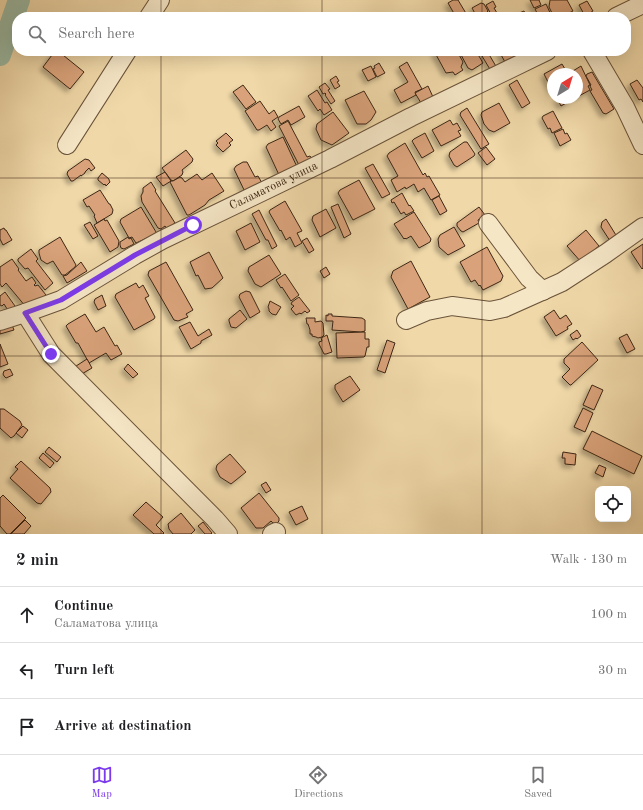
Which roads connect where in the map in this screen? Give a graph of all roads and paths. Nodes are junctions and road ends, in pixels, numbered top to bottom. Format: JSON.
{"nodes":[{"id":1,"x":160,"y":0,"type":"edge"},
{"id":2,"x":643,"y":4,"type":"edge"},
{"id":3,"x":152,"y":12,"type":"edge"},
{"id":4,"x":626,"y":12,"type":"edge"},
{"id":5,"x":124,"y":56,"type":"edge"},
{"id":6,"x":537,"y":56,"type":"edge"},
{"id":7,"x":595,"y":56,"type":"edge"},
{"id":8,"x":67,"y":145,"type":"dead end"},
{"id":9,"x":643,"y":145,"type":"edge"},
{"id":10,"x":488,"y":223,"type":"dead end"},
{"id":11,"x":643,"y":227,"type":"edge"},
{"id":12,"x":543,"y":291,"type":"junction"},
{"id":13,"x":25,"y":313,"type":"junction"},
{"id":14,"x":406,"y":320,"type":"dead end"},
{"id":15,"x":0,"y":321,"type":"edge"},
{"id":16,"x":228,"y":534,"type":"edge"}],
"edges":[{"from":1,"to":3,"type":"street"},
{"from":2,"to":4,"type":"street"},
{"from":5,"to":8,"type":"street"},
{"from":6,"to":13,"type":"street","name":"Саламатова улица"},
{"from":7,"to":9,"type":"street"},
{"from":10,"to":12,"type":"street"},
{"from":11,"to":12,"type":"street"},
{"from":12,"to":14,"type":"street"},
{"from":13,"to":15,"type":"street","name":"Саламатова улица"},
{"from":13,"to":16,"type":"street"}]}
